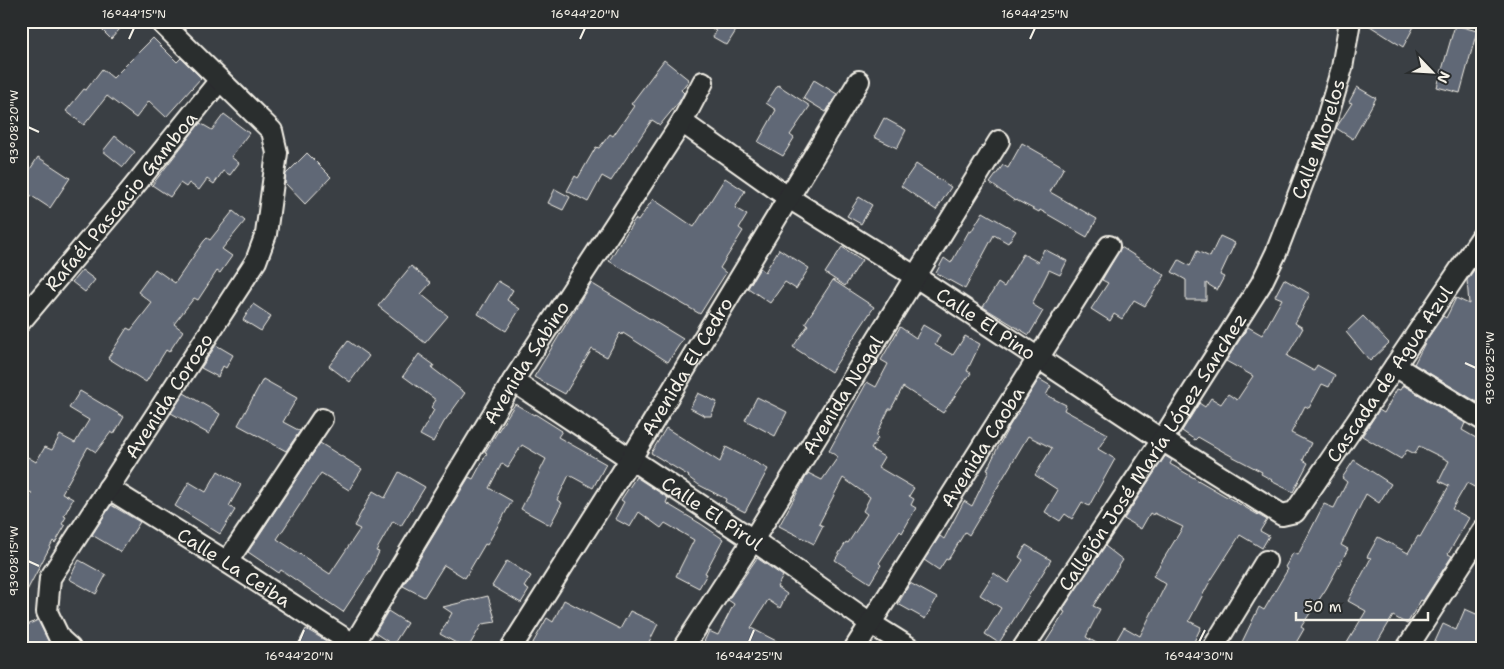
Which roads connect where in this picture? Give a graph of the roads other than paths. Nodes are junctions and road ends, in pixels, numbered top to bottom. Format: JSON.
{"nodes":[{"id":1,"x":160,"y":21,"type":"edge"},
{"id":2,"x":1350,"y":21,"type":"edge"},
{"id":3,"x":220,"y":80,"type":"junction"},
{"id":4,"x":703,"y":82,"type":"dead end"},
{"id":5,"x":859,"y":82,"type":"dead end"},
{"id":6,"x":682,"y":122,"type":"junction"},
{"id":7,"x":1000,"y":141,"type":"dead end"},
{"id":8,"x":788,"y":198,"type":"junction"},
{"id":9,"x":1483,"y":234,"type":"edge"},
{"id":10,"x":1109,"y":246,"type":"dead end"},
{"id":11,"x":1276,"y":253,"type":"joint"},
{"id":12,"x":916,"y":278,"type":"junction"},
{"id":13,"x":21,"y":321,"type":"edge"},
{"id":14,"x":1040,"y":358,"type":"junction"},
{"id":15,"x":1395,"y":366,"type":"junction"},
{"id":16,"x":513,"y":381,"type":"junction"},
{"id":17,"x":322,"y":419,"type":"dead end"},
{"id":18,"x":1483,"y":420,"type":"edge"},
{"id":19,"x":1162,"y":440,"type":"junction"},
{"id":20,"x":630,"y":460,"type":"junction"},
{"id":21,"x":108,"y":488,"type":"junction"},
{"id":22,"x":1295,"y":512,"type":"joint"},
{"id":23,"x":1483,"y":530,"type":"edge"},
{"id":24,"x":753,"y":540,"type":"junction"},
{"id":25,"x":1266,"y":561,"type":"dead end"},
{"id":26,"x":227,"y":562,"type":"junction"},
{"id":27,"x":870,"y":624,"type":"junction"},
{"id":28,"x":356,"y":646,"type":"edge"},
{"id":29,"x":70,"y":648,"type":"edge"},
{"id":30,"x":512,"y":648,"type":"edge"},
{"id":31,"x":683,"y":648,"type":"edge"},
{"id":32,"x":855,"y":648,"type":"edge"},
{"id":33,"x":910,"y":648,"type":"edge"},
{"id":34,"x":1023,"y":648,"type":"edge"},
{"id":35,"x":1212,"y":648,"type":"edge"},
{"id":36,"x":1407,"y":648,"type":"edge"}],
"edges":[{"from":1,"to":3,"type":"street"},
{"from":2,"to":11,"type":"street","name":"Calle Morelos"},
{"from":3,"to":13,"type":"street","name":"Rafaél Pascacio Gamboa"},
{"from":3,"to":21,"type":"street","name":"Avenida Corozo"},
{"from":4,"to":6,"type":"street","name":"Avenida Sabino"},
{"from":5,"to":8,"type":"street","name":"Avenida El Cedro"},
{"from":6,"to":8,"type":"street","name":"Calle El Pino"},
{"from":6,"to":16,"type":"street","name":"Avenida Sabino"},
{"from":7,"to":12,"type":"street","name":"Avenida Nogal"},
{"from":8,"to":12,"type":"street","name":"Calle El Pino"},
{"from":8,"to":20,"type":"street","name":"Avenida El Cedro"},
{"from":9,"to":15,"type":"street","name":"Cascada de Agua Azul"},
{"from":10,"to":14,"type":"street","name":"Avenida Caoba"},
{"from":11,"to":19,"type":"street","name":"Callejón José María López Sanchez"},
{"from":12,"to":14,"type":"street","name":"Calle El Pino"},
{"from":12,"to":24,"type":"street","name":"Avenida Nogal"},
{"from":14,"to":19,"type":"street","name":"Calle El Pino"},
{"from":14,"to":27,"type":"street","name":"Avenida Caoba"},
{"from":15,"to":18,"type":"street"},
{"from":15,"to":22,"type":"street","name":"Cascada de Agua Azul"},
{"from":16,"to":20,"type":"street","name":"Calle El Pirul"},
{"from":16,"to":28,"type":"street","name":"Avenida Sabino"},
{"from":17,"to":26,"type":"street"},
{"from":19,"to":22,"type":"street","name":"Calle El Pino"},
{"from":19,"to":34,"type":"street","name":"Callejón José María López Sanchez"},
{"from":20,"to":24,"type":"street","name":"Calle El Pirul"},
{"from":20,"to":30,"type":"street","name":"Avenida El Cedro"},
{"from":21,"to":26,"type":"street","name":"Calle La Ceiba"},
{"from":21,"to":29,"type":"street","name":"Avenida Corozo"},
{"from":23,"to":36,"type":"street"},
{"from":24,"to":27,"type":"street","name":"Calle El Pirul"},
{"from":24,"to":31,"type":"street","name":"Avenida Nogal"},
{"from":25,"to":35,"type":"street"},
{"from":26,"to":28,"type":"street","name":"Calle La Ceiba"},
{"from":27,"to":32,"type":"street","name":"Avenida Caoba"},
{"from":27,"to":33,"type":"street","name":"Calle El Pirul"}]}
